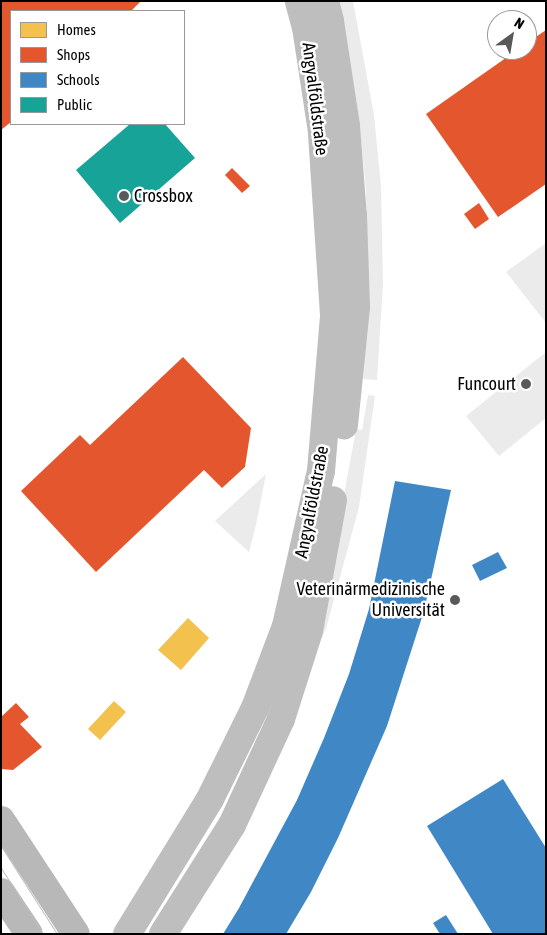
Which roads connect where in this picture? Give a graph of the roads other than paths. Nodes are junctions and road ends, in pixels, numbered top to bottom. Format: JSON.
{"nodes":[{"id":1,"x":299,"y":1,"type":"edge"},
{"id":2,"x":325,"y":1,"type":"edge"},
{"id":3,"x":1,"y":820,"type":"edge"},
{"id":4,"x":1,"y":892,"type":"edge"},
{"id":5,"x":29,"y":934,"type":"edge"},
{"id":6,"x":76,"y":934,"type":"edge"},
{"id":7,"x":127,"y":934,"type":"edge"},
{"id":8,"x":163,"y":934,"type":"edge"}],
"edges":[{"from":1,"to":7,"type":"main road","name":"Angyalföldstraße"},
{"from":2,"to":8,"type":"main road","name":"Angyalföldstraße"},
{"from":3,"to":6,"type":"main road"},
{"from":4,"to":5,"type":"main road"}]}
